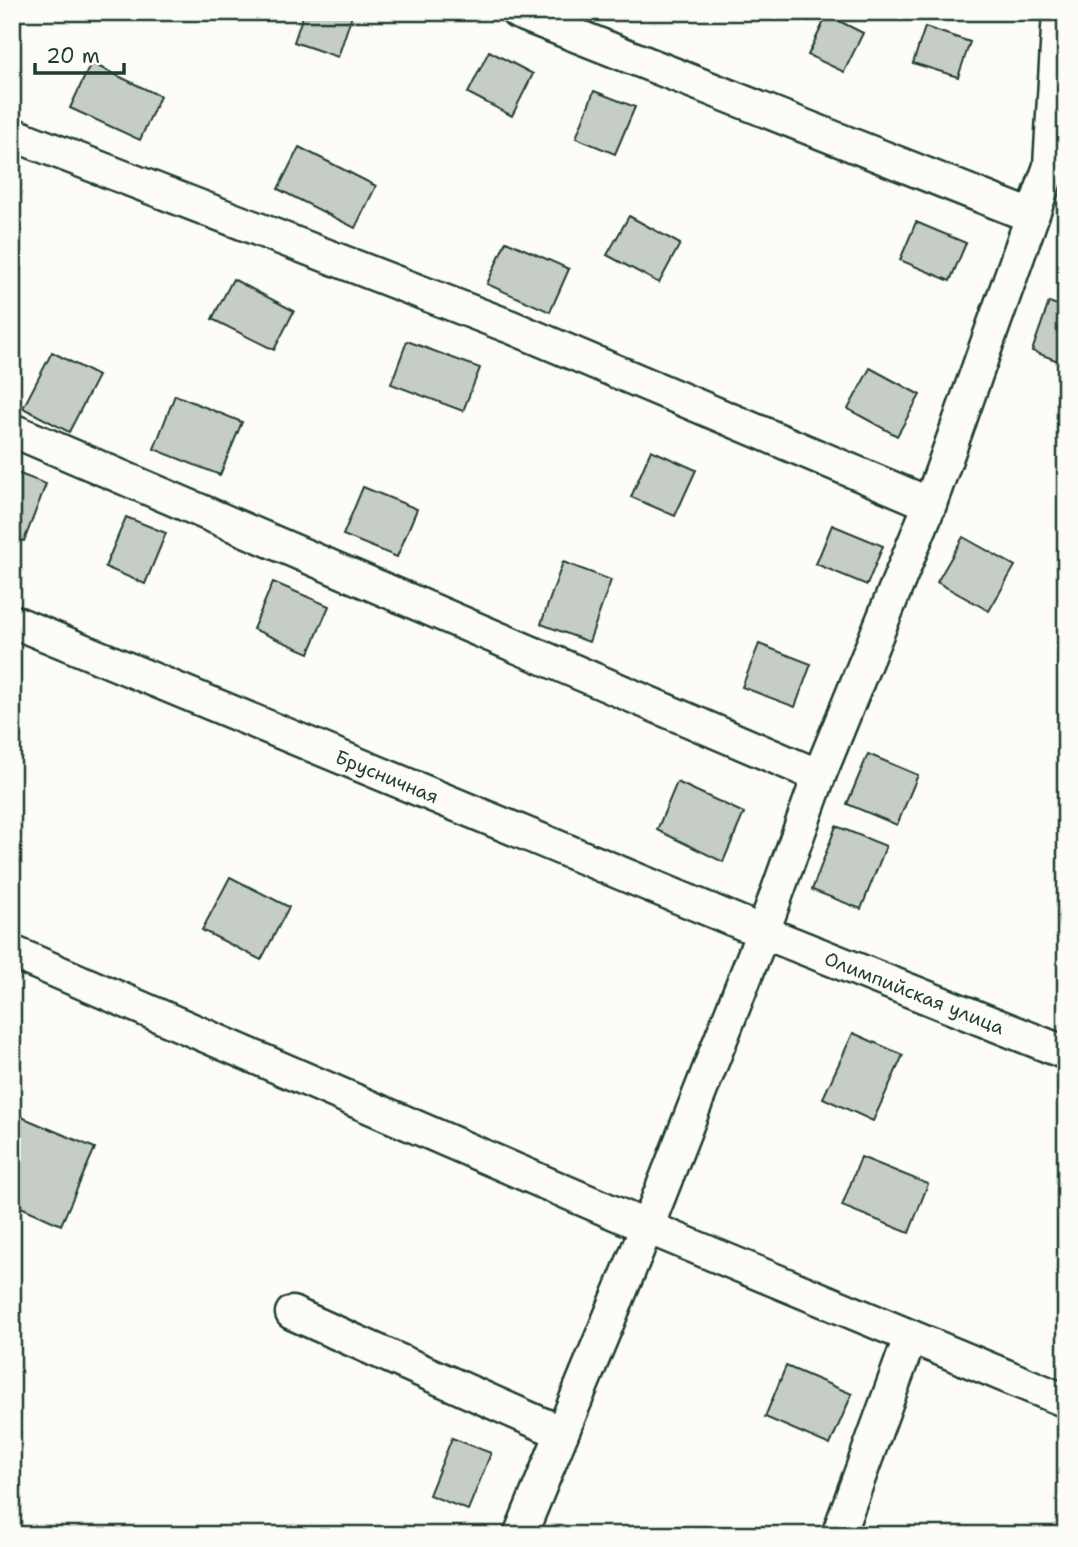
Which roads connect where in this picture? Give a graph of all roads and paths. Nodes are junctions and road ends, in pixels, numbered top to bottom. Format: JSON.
{"nodes":[{"id":1,"x":517,"y":12,"type":"edge"},
{"id":2,"x":1059,"y":12,"type":"edge"},
{"id":3,"x":12,"y":134,"type":"edge"},
{"id":4,"x":1031,"y":216,"type":"junction"},
{"id":5,"x":12,"y":430,"type":"edge"},
{"id":6,"x":930,"y":504,"type":"junction"},
{"id":7,"x":12,"y":621,"type":"edge"},
{"id":8,"x":819,"y":776,"type":"junction"},
{"id":9,"x":763,"y":932,"type":"junction"},
{"id":10,"x":12,"y":952,"type":"edge"},
{"id":11,"x":1066,"y":1053,"type":"edge"},
{"id":12,"x":647,"y":1227,"type":"junction"},
{"id":13,"x":292,"y":1313,"type":"dead end"},
{"id":14,"x":910,"y":1338,"type":"junction"},
{"id":15,"x":1066,"y":1402,"type":"edge"},
{"id":16,"x":562,"y":1433,"type":"junction"},
{"id":17,"x":520,"y":1535,"type":"edge"},
{"id":18,"x":838,"y":1535,"type":"edge"}],
"edges":[{"from":1,"to":4,"type":"street"},
{"from":2,"to":4,"type":"street"},
{"from":3,"to":6,"type":"street"},
{"from":4,"to":6,"type":"street"},
{"from":5,"to":8,"type":"street"},
{"from":6,"to":8,"type":"street"},
{"from":7,"to":9,"type":"street","name":"Брусничная"},
{"from":8,"to":9,"type":"street"},
{"from":9,"to":11,"type":"street","name":"Олимпийская улица"},
{"from":9,"to":12,"type":"street"},
{"from":10,"to":12,"type":"street"},
{"from":12,"to":14,"type":"street"},
{"from":12,"to":16,"type":"street"},
{"from":13,"to":16,"type":"street"},
{"from":14,"to":15,"type":"street"},
{"from":14,"to":18,"type":"street"},
{"from":16,"to":17,"type":"street"}]}
